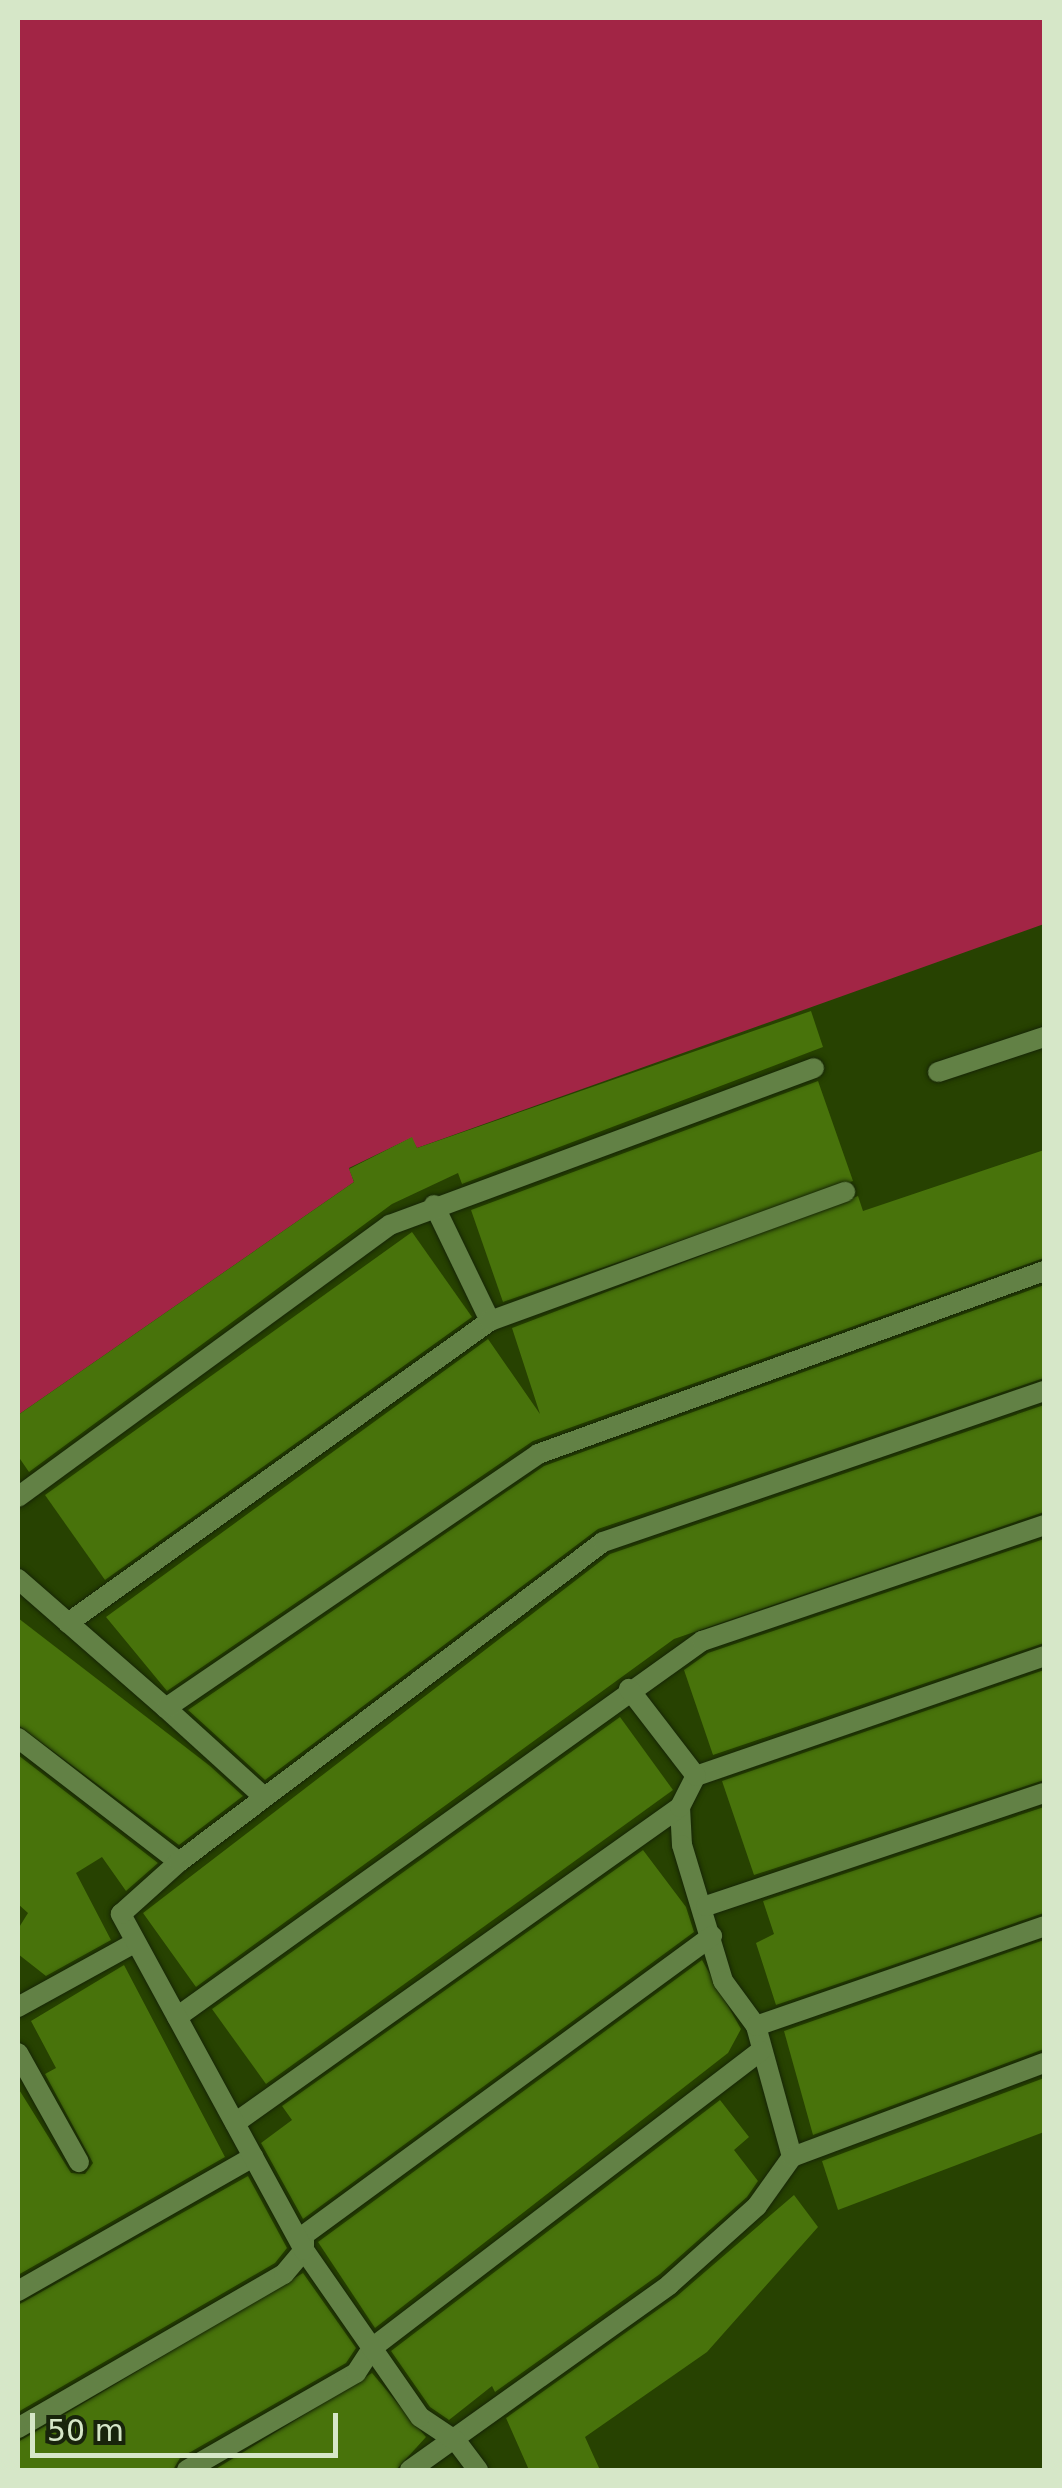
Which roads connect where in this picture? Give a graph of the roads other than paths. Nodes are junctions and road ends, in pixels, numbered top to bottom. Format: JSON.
{"nodes":[{"id":1,"x":1044,"y":1038,"type":"edge"},
{"id":2,"x":814,"y":1068,"type":"dead end"},
{"id":3,"x":938,"y":1072,"type":"dead end"},
{"id":4,"x":845,"y":1192,"type":"dead end"},
{"id":5,"x":434,"y":1205,"type":"junction"},
{"id":6,"x":1044,"y":1271,"type":"edge"},
{"id":7,"x":490,"y":1321,"type":"junction"},
{"id":8,"x":1044,"y":1391,"type":"edge"},
{"id":9,"x":18,"y":1497,"type":"edge"},
{"id":10,"x":1044,"y":1525,"type":"edge"},
{"id":11,"x":18,"y":1579,"type":"edge"},
{"id":12,"x":68,"y":1623,"type":"junction"},
{"id":13,"x":1044,"y":1656,"type":"edge"},
{"id":14,"x":629,"y":1690,"type":"junction"},
{"id":15,"x":166,"y":1708,"type":"junction"},
{"id":16,"x":18,"y":1738,"type":"edge"},
{"id":17,"x":696,"y":1776,"type":"junction"},
{"id":18,"x":1044,"y":1793,"type":"edge"},
{"id":19,"x":264,"y":1797,"type":"junction"},
{"id":20,"x":680,"y":1807,"type":"junction"},
{"id":21,"x":179,"y":1862,"type":"junction"},
{"id":22,"x":706,"y":1906,"type":"junction"},
{"id":23,"x":1044,"y":1926,"type":"edge"},
{"id":24,"x":712,"y":1936,"type":"junction"},
{"id":25,"x":132,"y":1945,"type":"junction"},
{"id":26,"x":18,"y":2007,"type":"edge"},
{"id":27,"x":177,"y":2016,"type":"junction"},
{"id":28,"x":756,"y":2026,"type":"junction"},
{"id":29,"x":761,"y":2052,"type":"junction"},
{"id":30,"x":20,"y":2063,"type":"edge"},
{"id":31,"x":1044,"y":2063,"type":"edge"},
{"id":32,"x":234,"y":2123,"type":"junction"},
{"id":33,"x":253,"y":2156,"type":"junction"},
{"id":34,"x":792,"y":2157,"type":"junction"},
{"id":35,"x":79,"y":2162,"type":"dead end"},
{"id":36,"x":304,"y":2250,"type":"junction"},
{"id":37,"x":18,"y":2291,"type":"edge"},
{"id":38,"x":372,"y":2348,"type":"junction"},
{"id":39,"x":18,"y":2428,"type":"edge"},
{"id":40,"x":456,"y":2441,"type":"junction"},
{"id":41,"x":186,"y":2470,"type":"edge"},
{"id":42,"x":410,"y":2470,"type":"edge"},
{"id":43,"x":478,"y":2470,"type":"edge"}],
"edges":[{"from":1,"to":3,"type":"lane"},
{"from":2,"to":5,"type":"lane"},
{"from":4,"to":7,"type":"lane"},
{"from":5,"to":7,"type":"lane"},
{"from":5,"to":9,"type":"lane"},
{"from":6,"to":15,"type":"lane"},
{"from":7,"to":12,"type":"lane"},
{"from":8,"to":19,"type":"lane"},
{"from":10,"to":14,"type":"lane"},
{"from":11,"to":12,"type":"lane"},
{"from":12,"to":15,"type":"lane"},
{"from":13,"to":17,"type":"lane"},
{"from":14,"to":17,"type":"lane"},
{"from":14,"to":27,"type":"lane"},
{"from":15,"to":19,"type":"lane"},
{"from":16,"to":21,"type":"lane"},
{"from":17,"to":20,"type":"lane"},
{"from":18,"to":22,"type":"lane"},
{"from":19,"to":21,"type":"lane"},
{"from":20,"to":22,"type":"lane"},
{"from":20,"to":32,"type":"lane"},
{"from":21,"to":25,"type":"lane"},
{"from":22,"to":24,"type":"lane"},
{"from":23,"to":28,"type":"lane"},
{"from":24,"to":28,"type":"lane"},
{"from":24,"to":36,"type":"lane"},
{"from":25,"to":26,"type":"lane"},
{"from":25,"to":27,"type":"lane"},
{"from":27,"to":32,"type":"lane"},
{"from":28,"to":29,"type":"lane"},
{"from":29,"to":34,"type":"lane"},
{"from":29,"to":38,"type":"lane"},
{"from":30,"to":35,"type":"lane"},
{"from":31,"to":34,"type":"lane"},
{"from":32,"to":33,"type":"lane"},
{"from":33,"to":36,"type":"lane"},
{"from":33,"to":37,"type":"lane"},
{"from":34,"to":40,"type":"lane"},
{"from":36,"to":38,"type":"lane"},
{"from":36,"to":39,"type":"lane"},
{"from":38,"to":40,"type":"lane"},
{"from":38,"to":41,"type":"lane"},
{"from":40,"to":42,"type":"lane"},
{"from":40,"to":43,"type":"lane"}]}
